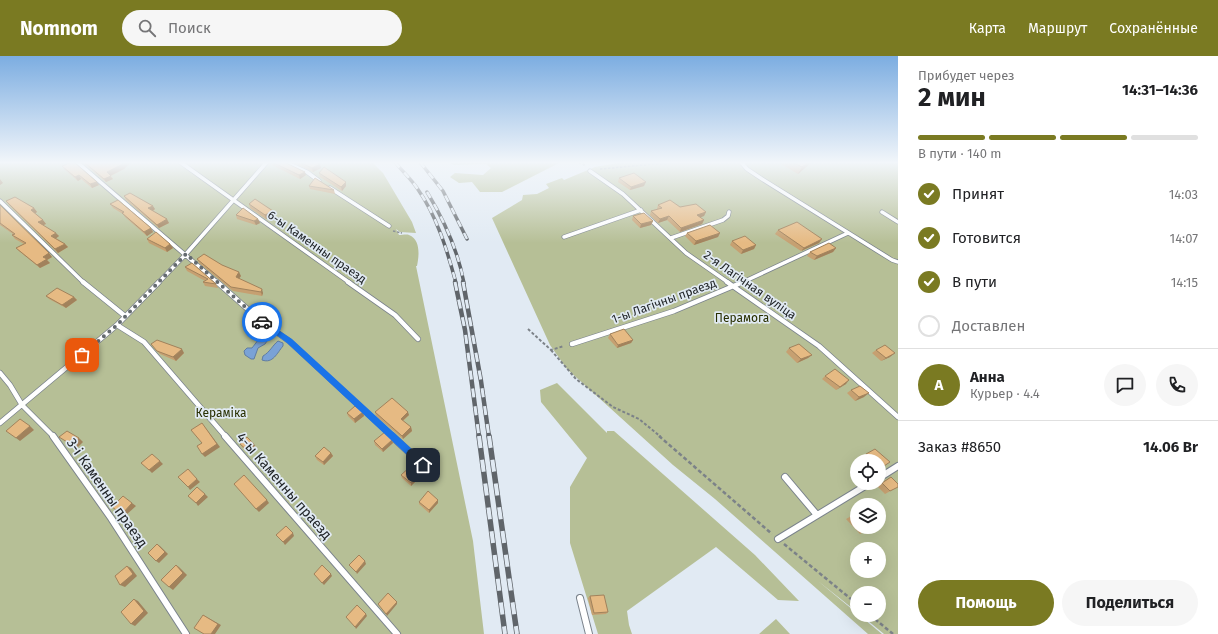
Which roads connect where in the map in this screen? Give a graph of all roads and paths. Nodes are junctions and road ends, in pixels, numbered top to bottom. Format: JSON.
{"nodes":[{"id":1,"x":109,"y":189,"type":"edge"},
{"id":2,"x":218,"y":189,"type":"edge"},
{"id":3,"x":244,"y":189,"type":"edge"},
{"id":4,"x":333,"y":189,"type":"edge"},
{"id":5,"x":616,"y":189,"type":"edge"},
{"id":6,"x":778,"y":189,"type":"edge"},
{"id":7,"x":234,"y":200,"type":"junction"},
{"id":8,"x":0,"y":201,"type":"edge"},
{"id":9,"x":641,"y":210,"type":"junction"},
{"id":10,"x":729,"y":212,"type":"dead end"},
{"id":11,"x":882,"y":212,"type":"dead end"},
{"id":12,"x":898,"y":222,"type":"edge"},
{"id":13,"x":389,"y":226,"type":"dead end"},
{"id":14,"x":848,"y":233,"type":"junction"},
{"id":15,"x":564,"y":237,"type":"dead end"},
{"id":16,"x":671,"y":238,"type":"junction"},
{"id":17,"x":186,"y":254,"type":"junction"},
{"id":18,"x":898,"y":262,"type":"edge"},
{"id":19,"x":734,"y":286,"type":"junction"},
{"id":20,"x":125,"y":316,"type":"junction"},
{"id":21,"x":117,"y":325,"type":"junction"},
{"id":22,"x":528,"y":329,"type":"dead end"},
{"id":23,"x":418,"y":339,"type":"dead end"},
{"id":24,"x":572,"y":344,"type":"joint"},
{"id":25,"x":551,"y":350,"type":"junction"},
{"id":26,"x":0,"y":373,"type":"edge"},
{"id":27,"x":22,"y":405,"type":"junction"},
{"id":28,"x":898,"y":417,"type":"edge"},
{"id":29,"x":0,"y":423,"type":"edge"},
{"id":30,"x":423,"y":465,"type":"dead end"},
{"id":31,"x":898,"y":466,"type":"edge"},
{"id":32,"x":886,"y":474,"type":"edge"},
{"id":33,"x":785,"y":477,"type":"dead end"},
{"id":34,"x":858,"y":490,"type":"edge"},
{"id":35,"x":817,"y":515,"type":"junction"},
{"id":36,"x":778,"y":539,"type":"junction"},
{"id":37,"x":580,"y":598,"type":"dead end"},
{"id":38,"x":850,"y":598,"type":"edge"},
{"id":39,"x":878,"y":622,"type":"edge"},
{"id":40,"x":186,"y":634,"type":"edge"},
{"id":41,"x":396,"y":634,"type":"edge"},
{"id":42,"x":589,"y":634,"type":"edge"},
{"id":43,"x":893,"y":634,"type":"edge"}],
"edges":[{"from":1,"to":17,"type":"lane"},
{"from":2,"to":7,"type":"lane","name":"6-ы Каменны праезд"},
{"from":3,"to":7,"type":"lane"},
{"from":4,"to":13,"type":"lane"},
{"from":5,"to":9,"type":"lane","name":"2-я Лагічная вуліца"},
{"from":6,"to":14,"type":"lane"},
{"from":7,"to":17,"type":"lane"},
{"from":7,"to":23,"type":"lane","name":"6-ы Каменны праезд"},
{"from":8,"to":20,"type":"lane"},
{"from":9,"to":15,"type":"lane"},
{"from":9,"to":16,"type":"lane","name":"2-я Лагічная вуліца"},
{"from":10,"to":16,"type":"lane"},
{"from":11,"to":12,"type":"lane"},
{"from":14,"to":18,"type":"lane"},
{"from":14,"to":19,"type":"lane","name":"1-ы Лагічны праезд"},
{"from":16,"to":19,"type":"lane","name":"2-я Лагічная вуліца"},
{"from":17,"to":20,"type":"lane"},
{"from":17,"to":30,"type":"lane"},
{"from":19,"to":24,"type":"lane","name":"1-ы Лагічны праезд"},
{"from":19,"to":28,"type":"lane","name":"2-я Лагічная вуліца"},
{"from":20,"to":21,"type":"lane"},
{"from":21,"to":27,"type":"lane"},
{"from":21,"to":41,"type":"lane","name":"4-ы Каменны праезд"},
{"from":22,"to":25,"type":"path"},
{"from":24,"to":25,"type":"path"},
{"from":25,"to":36,"type":"path"},
{"from":26,"to":27,"type":"lane","name":"3-і Каменны праезд"},
{"from":27,"to":29,"type":"lane"},
{"from":27,"to":40,"type":"lane","name":"3-і Каменны праезд"},
{"from":31,"to":32,"type":"lane"},
{"from":33,"to":35,"type":"lane"},
{"from":34,"to":35,"type":"lane"},
{"from":35,"to":36,"type":"lane"},
{"from":36,"to":38,"type":"path"},
{"from":37,"to":42,"type":"lane"},
{"from":39,"to":43,"type":"path"}]}
